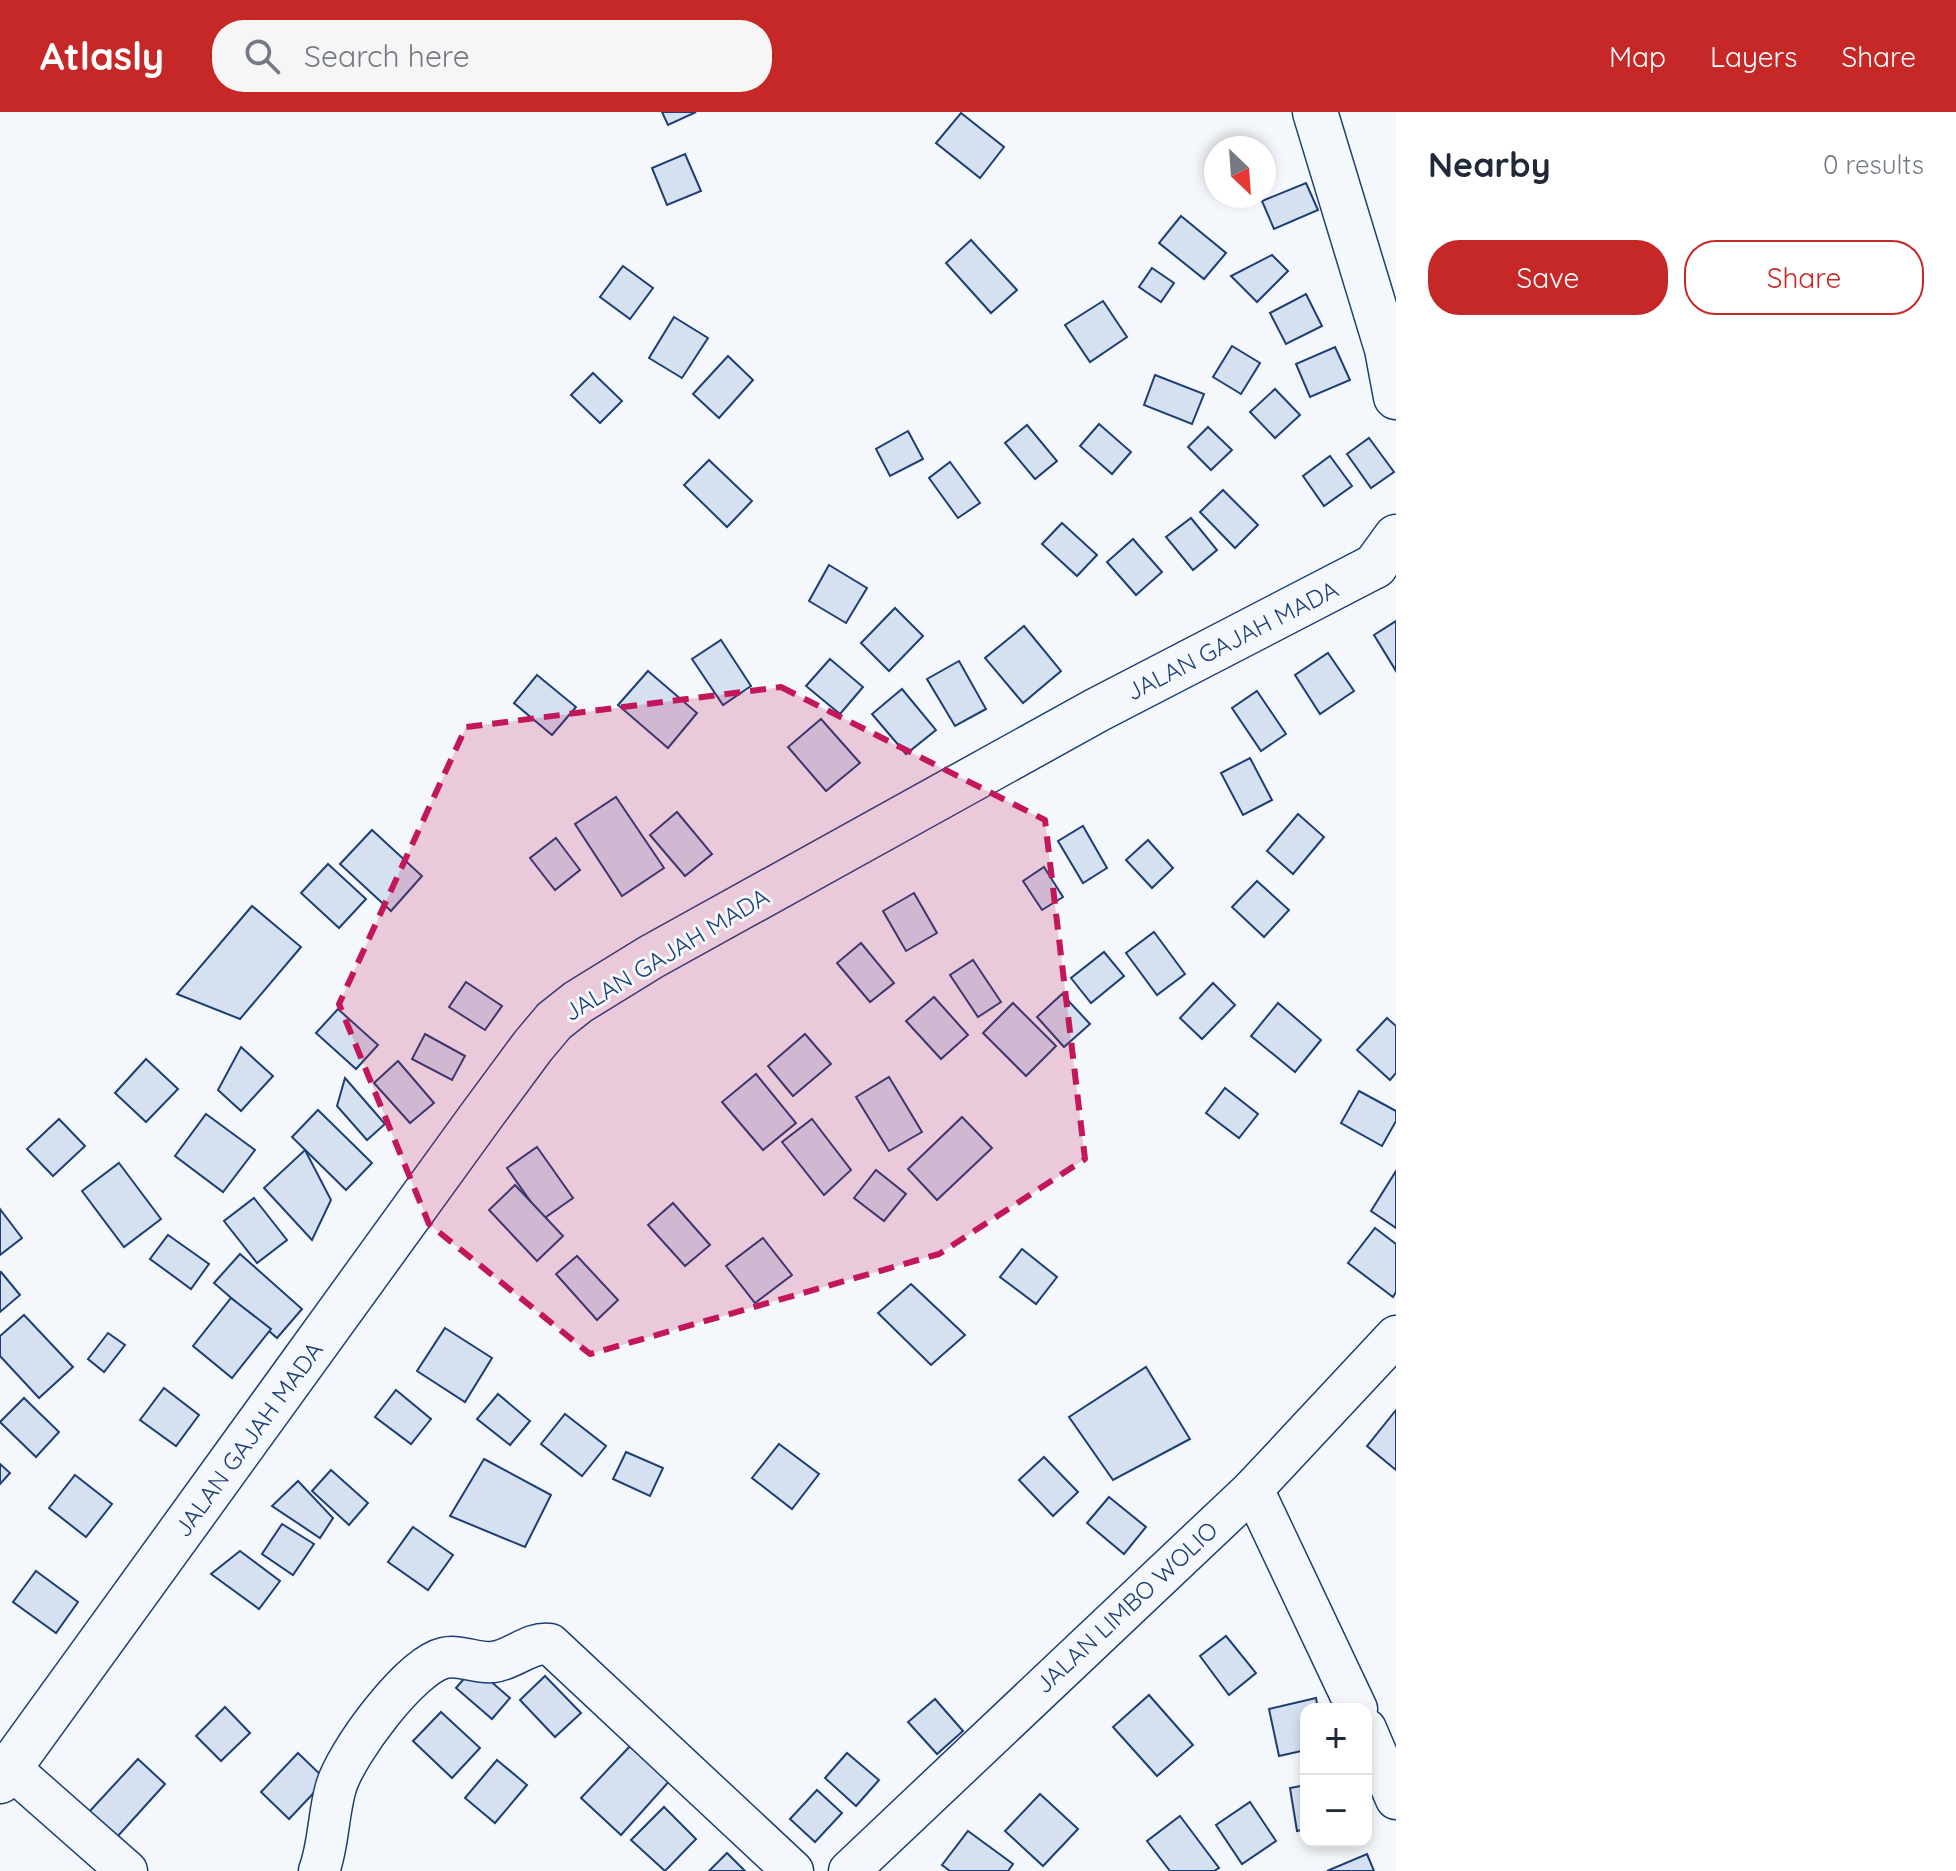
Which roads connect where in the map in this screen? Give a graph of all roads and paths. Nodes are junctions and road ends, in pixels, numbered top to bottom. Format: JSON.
{"nodes":[{"id":1,"x":1315,"y":112,"type":"edge"},
{"id":2,"x":1392,"y":358,"type":"edge"},
{"id":3,"x":1396,"y":397,"type":"edge"},
{"id":4,"x":1389,"y":554,"type":"edge"},
{"id":5,"x":1391,"y":1349,"type":"edge"},
{"id":6,"x":1253,"y":1489,"type":"junction"},
{"id":7,"x":1354,"y":1703,"type":"edge"},
{"id":8,"x":1372,"y":1743,"type":"edge"},
{"id":9,"x":5,"y":1775,"type":"edge"},
{"id":10,"x":1396,"y":1799,"type":"edge"},
{"id":11,"x":127,"y":1871,"type":"edge"},
{"id":12,"x":319,"y":1871,"type":"edge"},
{"id":13,"x":793,"y":1871,"type":"edge"},
{"id":14,"x":849,"y":1871,"type":"edge"}],
"edges":[{"from":1,"to":2,"type":"main road"},
{"from":2,"to":3,"type":"main road"},
{"from":4,"to":9,"type":"main road","name":"JALAN GAJAH MADA"},
{"from":5,"to":6,"type":"street","name":"JALAN LIMBO WOLIO"},
{"from":6,"to":7,"type":"street"},
{"from":6,"to":14,"type":"street","name":"JALAN LIMBO WOLIO"},
{"from":8,"to":10,"type":"street"},
{"from":9,"to":11,"type":"street"},
{"from":12,"to":13,"type":"street"}]}
